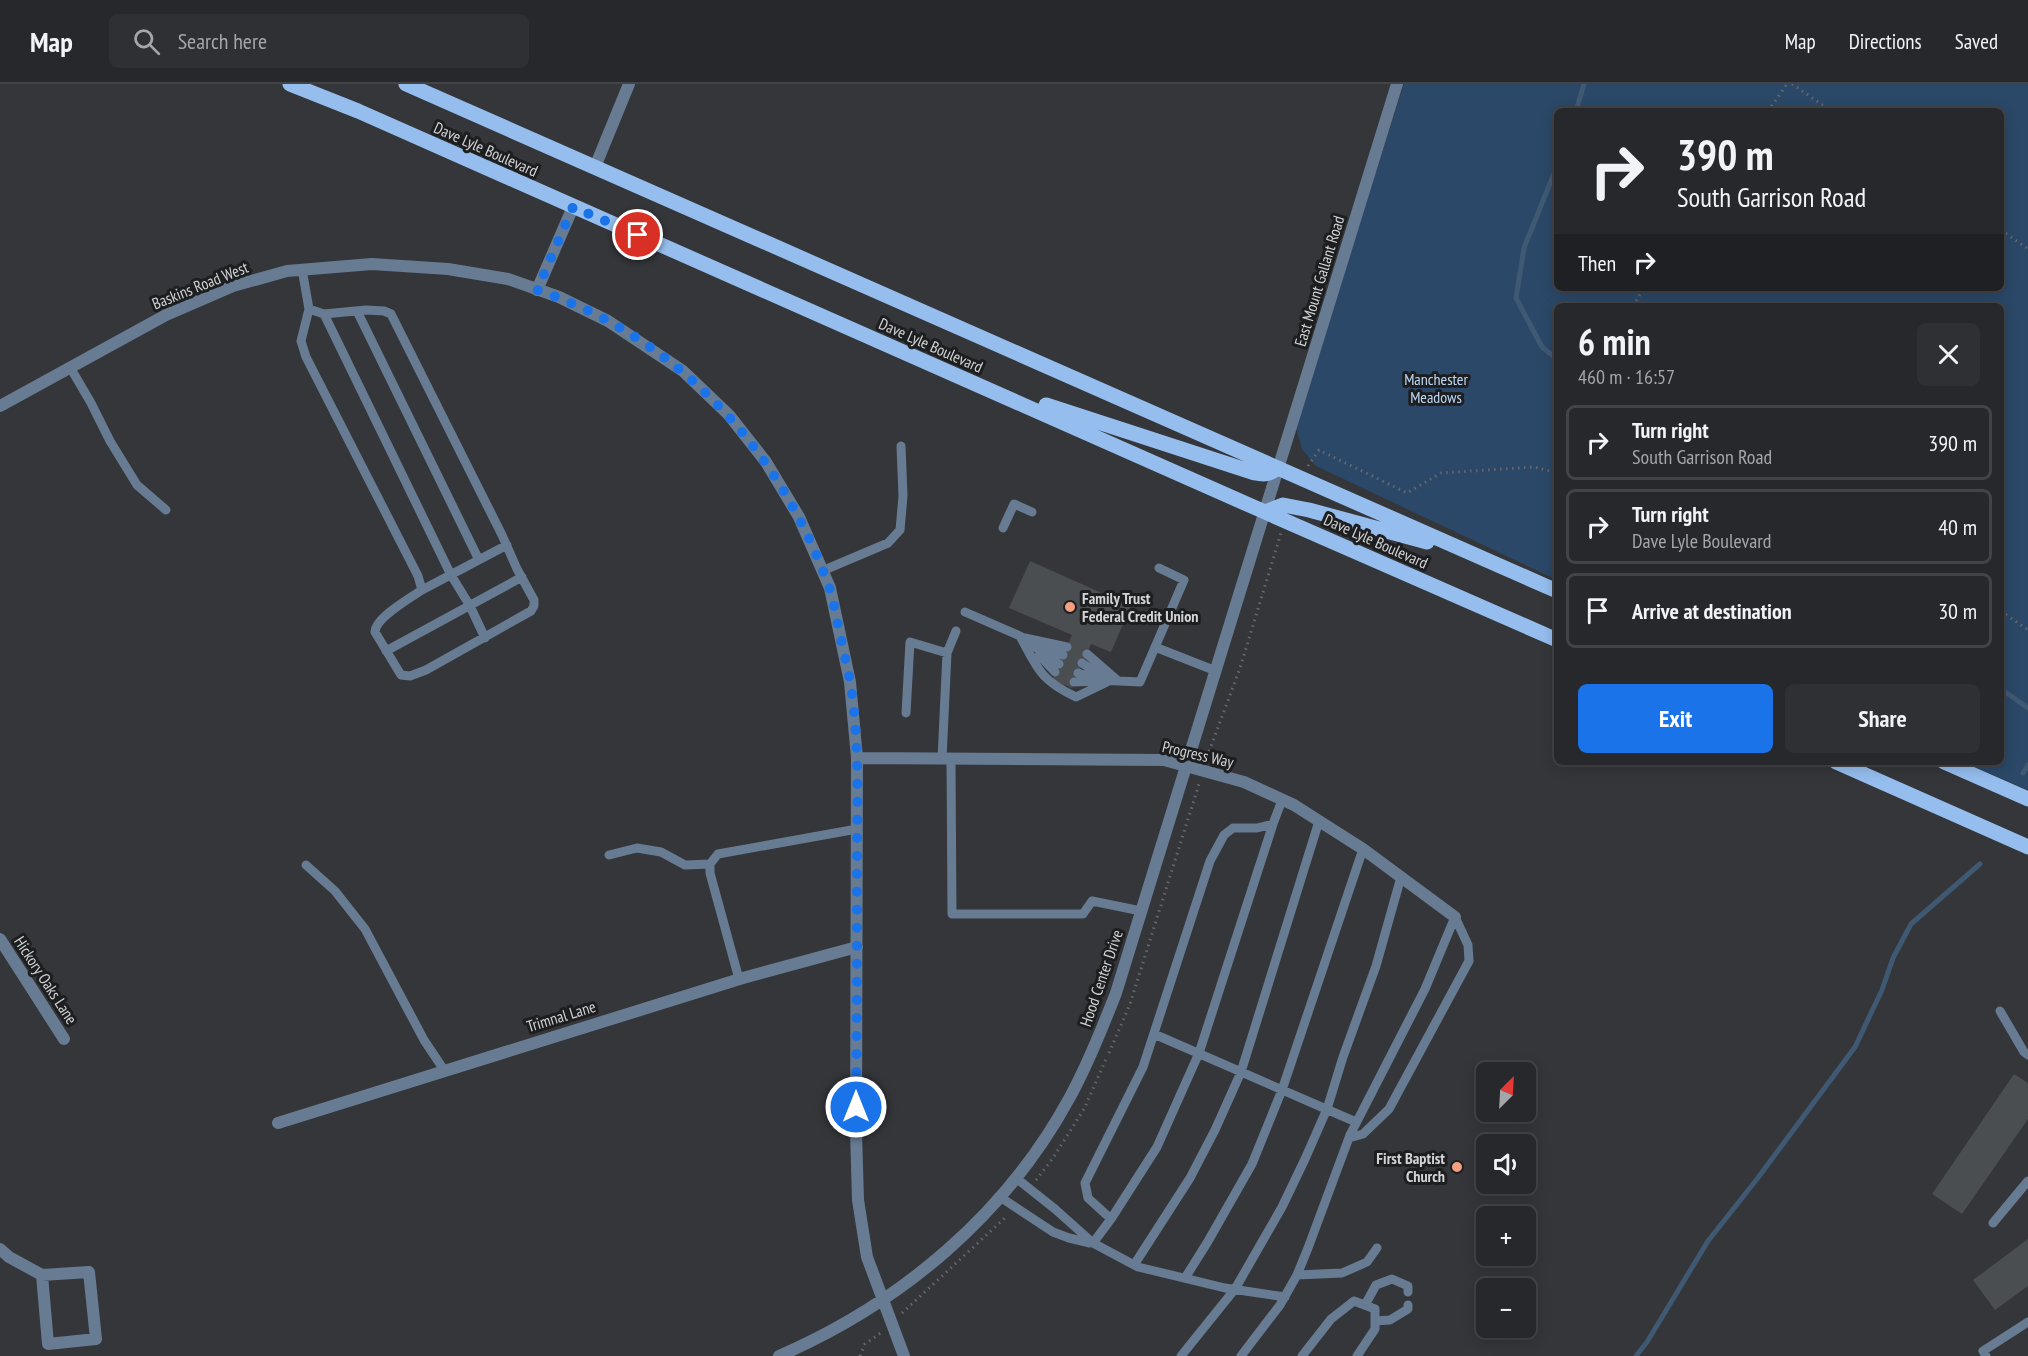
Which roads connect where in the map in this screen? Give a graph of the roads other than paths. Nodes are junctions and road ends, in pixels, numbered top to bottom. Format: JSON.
{"nodes":[{"id":1,"x":290,"y":84,"type":"edge"},
{"id":2,"x":406,"y":84,"type":"edge"},
{"id":3,"x":628,"y":84,"type":"edge"},
{"id":4,"x":1397,"y":84,"type":"edge"},
{"id":5,"x":595,"y":167,"type":"junction"},
{"id":6,"x":573,"y":207,"type":"junction"},
{"id":7,"x":302,"y":269,"type":"junction"},
{"id":8,"x":537,"y":290,"type":"junction"},
{"id":9,"x":309,"y":309,"type":"junction"},
{"id":10,"x":357,"y":310,"type":"junction"},
{"id":11,"x":324,"y":314,"type":"junction"},
{"id":12,"x":70,"y":367,"type":"junction"},
{"id":13,"x":963,"y":378,"type":"junction"},
{"id":14,"x":0,"y":406,"type":"edge"},
{"id":15,"x":901,"y":446,"type":"dead end"},
{"id":16,"x":1278,"y":468,"type":"junction"},
{"id":17,"x":1272,"y":488,"type":"joint"},
{"id":18,"x":166,"y":510,"type":"dead end"},
{"id":19,"x":1032,"y":512,"type":"dead end"},
{"id":20,"x":1264,"y":512,"type":"junction"},
{"id":21,"x":1003,"y":528,"type":"dead end"},
{"id":22,"x":507,"y":545,"type":"junction"},
{"id":23,"x":1476,"y":556,"type":"junction"},
{"id":24,"x":479,"y":560,"type":"junction"},
{"id":25,"x":1159,"y":568,"type":"dead end"},
{"id":26,"x":822,"y":571,"type":"junction"},
{"id":27,"x":450,"y":575,"type":"junction"},
{"id":28,"x":522,"y":577,"type":"junction"},
{"id":29,"x":422,"y":590,"type":"junction"},
{"id":30,"x":1554,"y":590,"type":"edge"},
{"id":31,"x":470,"y":606,"type":"junction"},
{"id":32,"x":965,"y":612,"type":"dead end"},
{"id":33,"x":956,"y":631,"type":"dead end"},
{"id":34,"x":1020,"y":636,"type":"junction"},
{"id":35,"x":486,"y":638,"type":"junction"},
{"id":36,"x":1554,"y":639,"type":"edge"},
{"id":37,"x":1155,"y":646,"type":"junction"},
{"id":38,"x":386,"y":651,"type":"junction"},
{"id":39,"x":947,"y":653,"type":"junction"},
{"id":40,"x":1216,"y":671,"type":"junction"},
{"id":41,"x":1114,"y":681,"type":"junction"},
{"id":42,"x":1074,"y":682,"type":"dead end"},
{"id":43,"x":906,"y":713,"type":"dead end"},
{"id":44,"x":857,"y":759,"type":"junction"},
{"id":45,"x":947,"y":759,"type":"junction"},
{"id":46,"x":1843,"y":765,"type":"edge"},
{"id":47,"x":1951,"y":765,"type":"edge"},
{"id":48,"x":1186,"y":766,"type":"junction"},
{"id":49,"x":2028,"y":799,"type":"edge"},
{"id":50,"x":1282,"y":800,"type":"junction"},
{"id":51,"x":1319,"y":821,"type":"junction"},
{"id":52,"x":1273,"y":824,"type":"junction"},
{"id":53,"x":857,"y":829,"type":"junction"},
{"id":54,"x":2028,"y":847,"type":"edge"},
{"id":55,"x":1363,"y":849,"type":"junction"},
{"id":56,"x":609,"y":855,"type":"dead end"},
{"id":57,"x":710,"y":864,"type":"junction"},
{"id":58,"x":306,"y":865,"type":"dead end"},
{"id":59,"x":1401,"y":878,"type":"junction"},
{"id":60,"x":1141,"y":911,"type":"junction"},
{"id":61,"x":1455,"y":917,"type":"junction"},
{"id":62,"x":0,"y":939,"type":"edge"},
{"id":63,"x":857,"y":947,"type":"junction"},
{"id":64,"x":739,"y":979,"type":"junction"},
{"id":65,"x":2000,"y":1011,"type":"dead end"},
{"id":66,"x":1154,"y":1034,"type":"junction"},
{"id":67,"x":64,"y":1039,"type":"dead end"},
{"id":68,"x":1199,"y":1053,"type":"junction"},
{"id":69,"x":2028,"y":1055,"type":"edge"},
{"id":70,"x":444,"y":1070,"type":"junction"},
{"id":71,"x":1241,"y":1072,"type":"junction"},
{"id":72,"x":1282,"y":1090,"type":"junction"},
{"id":73,"x":1327,"y":1109,"type":"junction"},
{"id":74,"x":278,"y":1122,"type":"dead end"},
{"id":75,"x":1356,"y":1122,"type":"junction"},
{"id":76,"x":1348,"y":1138,"type":"junction"},
{"id":77,"x":1016,"y":1178,"type":"junction"},
{"id":78,"x":2028,"y":1181,"type":"edge"},
{"id":79,"x":1000,"y":1197,"type":"junction"},
{"id":80,"x":1111,"y":1219,"type":"junction"},
{"id":81,"x":1994,"y":1223,"type":"dead end"},
{"id":82,"x":1093,"y":1243,"type":"junction"},
{"id":83,"x":1377,"y":1248,"type":"dead end"},
{"id":84,"x":0,"y":1249,"type":"edge"},
{"id":85,"x":1134,"y":1264,"type":"junction"},
{"id":86,"x":42,"y":1275,"type":"junction"},
{"id":87,"x":1297,"y":1275,"type":"junction"},
{"id":88,"x":1185,"y":1278,"type":"junction"},
{"id":89,"x":1235,"y":1289,"type":"junction"},
{"id":90,"x":1408,"y":1292,"type":"dead end"},
{"id":91,"x":1285,"y":1296,"type":"junction"},
{"id":92,"x":882,"y":1301,"type":"junction"},
{"id":93,"x":1365,"y":1305,"type":"junction"},
{"id":94,"x":1408,"y":1305,"type":"dead end"},
{"id":95,"x":1376,"y":1321,"type":"junction"},
{"id":96,"x":2028,"y":1322,"type":"edge"},
{"id":97,"x":779,"y":1356,"type":"edge"},
{"id":98,"x":904,"y":1356,"type":"edge"},
{"id":99,"x":1181,"y":1356,"type":"edge"},
{"id":100,"x":1241,"y":1356,"type":"edge"},
{"id":101,"x":1302,"y":1356,"type":"edge"},
{"id":102,"x":1357,"y":1356,"type":"edge"},
{"id":103,"x":1986,"y":1356,"type":"edge"}],
"edges":[{"from":1,"to":6,"type":"main road","name":"Dave Lyle Boulevard"},
{"from":2,"to":5,"type":"main road","name":"Dave Lyle Boulevard"},
{"from":3,"to":5,"type":"street"},
{"from":4,"to":16,"type":"street","name":"East Mount Gallant Road"},
{"from":5,"to":16,"type":"main road","name":"Dave Lyle Boulevard"},
{"from":6,"to":8,"type":"street"},
{"from":6,"to":13,"type":"main road","name":"Dave Lyle Boulevard"},
{"from":7,"to":8,"type":"street","name":"Baskins Road West"},
{"from":7,"to":9,"type":"lane"},
{"from":7,"to":12,"type":"street","name":"Baskins Road West"},
{"from":8,"to":26,"type":"street","name":"Baskins Road West"},
{"from":9,"to":11,"type":"lane"},
{"from":9,"to":29,"type":"lane"},
{"from":10,"to":11,"type":"lane"},
{"from":10,"to":22,"type":"lane"},
{"from":10,"to":24,"type":"lane"},
{"from":11,"to":27,"type":"lane"},
{"from":12,"to":14,"type":"street","name":"Baskins Road West"},
{"from":12,"to":18,"type":"lane"},
{"from":13,"to":16,"type":"main road"},
{"from":13,"to":20,"type":"main road","name":"Dave Lyle Boulevard"},
{"from":15,"to":26,"type":"lane"},
{"from":16,"to":17,"type":"street","name":"East Mount Gallant Road"},
{"from":16,"to":23,"type":"main road","name":"Dave Lyle Boulevard"},
{"from":17,"to":20,"type":"street","name":"Hood Center Drive"},
{"from":19,"to":21,"type":"lane"},
{"from":20,"to":23,"type":"main road"},
{"from":20,"to":36,"type":"main road","name":"Dave Lyle Boulevard"},
{"from":20,"to":40,"type":"street","name":"Hood Center Drive"},
{"from":22,"to":24,"type":"lane"},
{"from":22,"to":28,"type":"lane"},
{"from":23,"to":30,"type":"main road","name":"Dave Lyle Boulevard"},
{"from":24,"to":27,"type":"lane"},
{"from":25,"to":37,"type":"lane"},
{"from":26,"to":44,"type":"street","name":"Baskins Road West"},
{"from":27,"to":29,"type":"lane"},
{"from":27,"to":31,"type":"lane"},
{"from":28,"to":31,"type":"lane"},
{"from":28,"to":35,"type":"lane"},
{"from":29,"to":38,"type":"lane"},
{"from":31,"to":35,"type":"lane"},
{"from":31,"to":38,"type":"lane"},
{"from":32,"to":34,"type":"lane"},
{"from":33,"to":39,"type":"lane"},
{"from":34,"to":34,"type":"lane"},
{"from":34,"to":41,"type":"lane"},
{"from":35,"to":38,"type":"lane"},
{"from":37,"to":40,"type":"lane"},
{"from":37,"to":41,"type":"lane"},
{"from":39,"to":43,"type":"lane"},
{"from":39,"to":45,"type":"lane"},
{"from":40,"to":48,"type":"street","name":"Hood Center Drive"},
{"from":41,"to":41,"type":"lane"},
{"from":41,"to":42,"type":"lane"},
{"from":44,"to":45,"type":"street","name":"Progress Way"},
{"from":44,"to":53,"type":"street","name":"Baskins Road West"},
{"from":45,"to":48,"type":"street","name":"Progress Way"},
{"from":45,"to":60,"type":"lane"},
{"from":46,"to":54,"type":"main road"},
{"from":47,"to":49,"type":"main road"},
{"from":48,"to":50,"type":"street","name":"Progress Way"},
{"from":48,"to":60,"type":"street","name":"Hood Center Drive"},
{"from":50,"to":51,"type":"street","name":"Progress Way"},
{"from":50,"to":52,"type":"lane"},
{"from":51,"to":55,"type":"street","name":"Progress Way"},
{"from":51,"to":71,"type":"lane"},
{"from":52,"to":66,"type":"lane"},
{"from":52,"to":68,"type":"lane"},
{"from":53,"to":57,"type":"lane"},
{"from":53,"to":63,"type":"street","name":"Baskins Road West"},
{"from":55,"to":59,"type":"street","name":"Progress Way"},
{"from":55,"to":72,"type":"lane"},
{"from":56,"to":57,"type":"lane"},
{"from":57,"to":64,"type":"lane"},
{"from":58,"to":70,"type":"lane"},
{"from":59,"to":61,"type":"street","name":"Progress Way"},
{"from":59,"to":73,"type":"lane"},
{"from":60,"to":77,"type":"street","name":"Hood Center Drive"},
{"from":61,"to":75,"type":"lane"},
{"from":61,"to":76,"type":"lane"},
{"from":62,"to":67,"type":"street","name":"Hickory Oaks Lane"},
{"from":63,"to":64,"type":"street","name":"Trimnal Lane"},
{"from":63,"to":92,"type":"street","name":"Baskins Road West"},
{"from":64,"to":70,"type":"street","name":"Trimnal Lane"},
{"from":65,"to":69,"type":"lane"},
{"from":66,"to":68,"type":"lane"},
{"from":66,"to":80,"type":"lane"},
{"from":68,"to":71,"type":"lane"},
{"from":68,"to":80,"type":"lane"},
{"from":70,"to":74,"type":"street","name":"Trimnal Lane"},
{"from":71,"to":72,"type":"lane"},
{"from":71,"to":85,"type":"lane"},
{"from":72,"to":73,"type":"lane"},
{"from":72,"to":88,"type":"lane"},
{"from":73,"to":75,"type":"lane"},
{"from":73,"to":89,"type":"lane"},
{"from":75,"to":76,"type":"lane"},
{"from":76,"to":87,"type":"lane"},
{"from":77,"to":79,"type":"street","name":"Hood Center Drive"},
{"from":77,"to":82,"type":"lane"},
{"from":78,"to":81,"type":"lane"},
{"from":79,"to":82,"type":"lane"},
{"from":79,"to":92,"type":"street","name":"Hood Center Drive"},
{"from":80,"to":82,"type":"lane"},
{"from":82,"to":85,"type":"lane"},
{"from":83,"to":87,"type":"lane"},
{"from":84,"to":86,"type":"street"},
{"from":85,"to":88,"type":"lane"},
{"from":86,"to":86,"type":"street"},
{"from":87,"to":91,"type":"lane"},
{"from":88,"to":89,"type":"lane"},
{"from":89,"to":91,"type":"lane"},
{"from":89,"to":99,"type":"lane"},
{"from":90,"to":93,"type":"lane"},
{"from":91,"to":100,"type":"lane"},
{"from":92,"to":97,"type":"street","name":"Hood Center Drive"},
{"from":92,"to":98,"type":"street","name":"Baskins Road West"},
{"from":93,"to":95,"type":"lane"},
{"from":93,"to":101,"type":"lane"},
{"from":94,"to":95,"type":"lane"},
{"from":95,"to":102,"type":"lane"},
{"from":96,"to":103,"type":"lane"}]}
